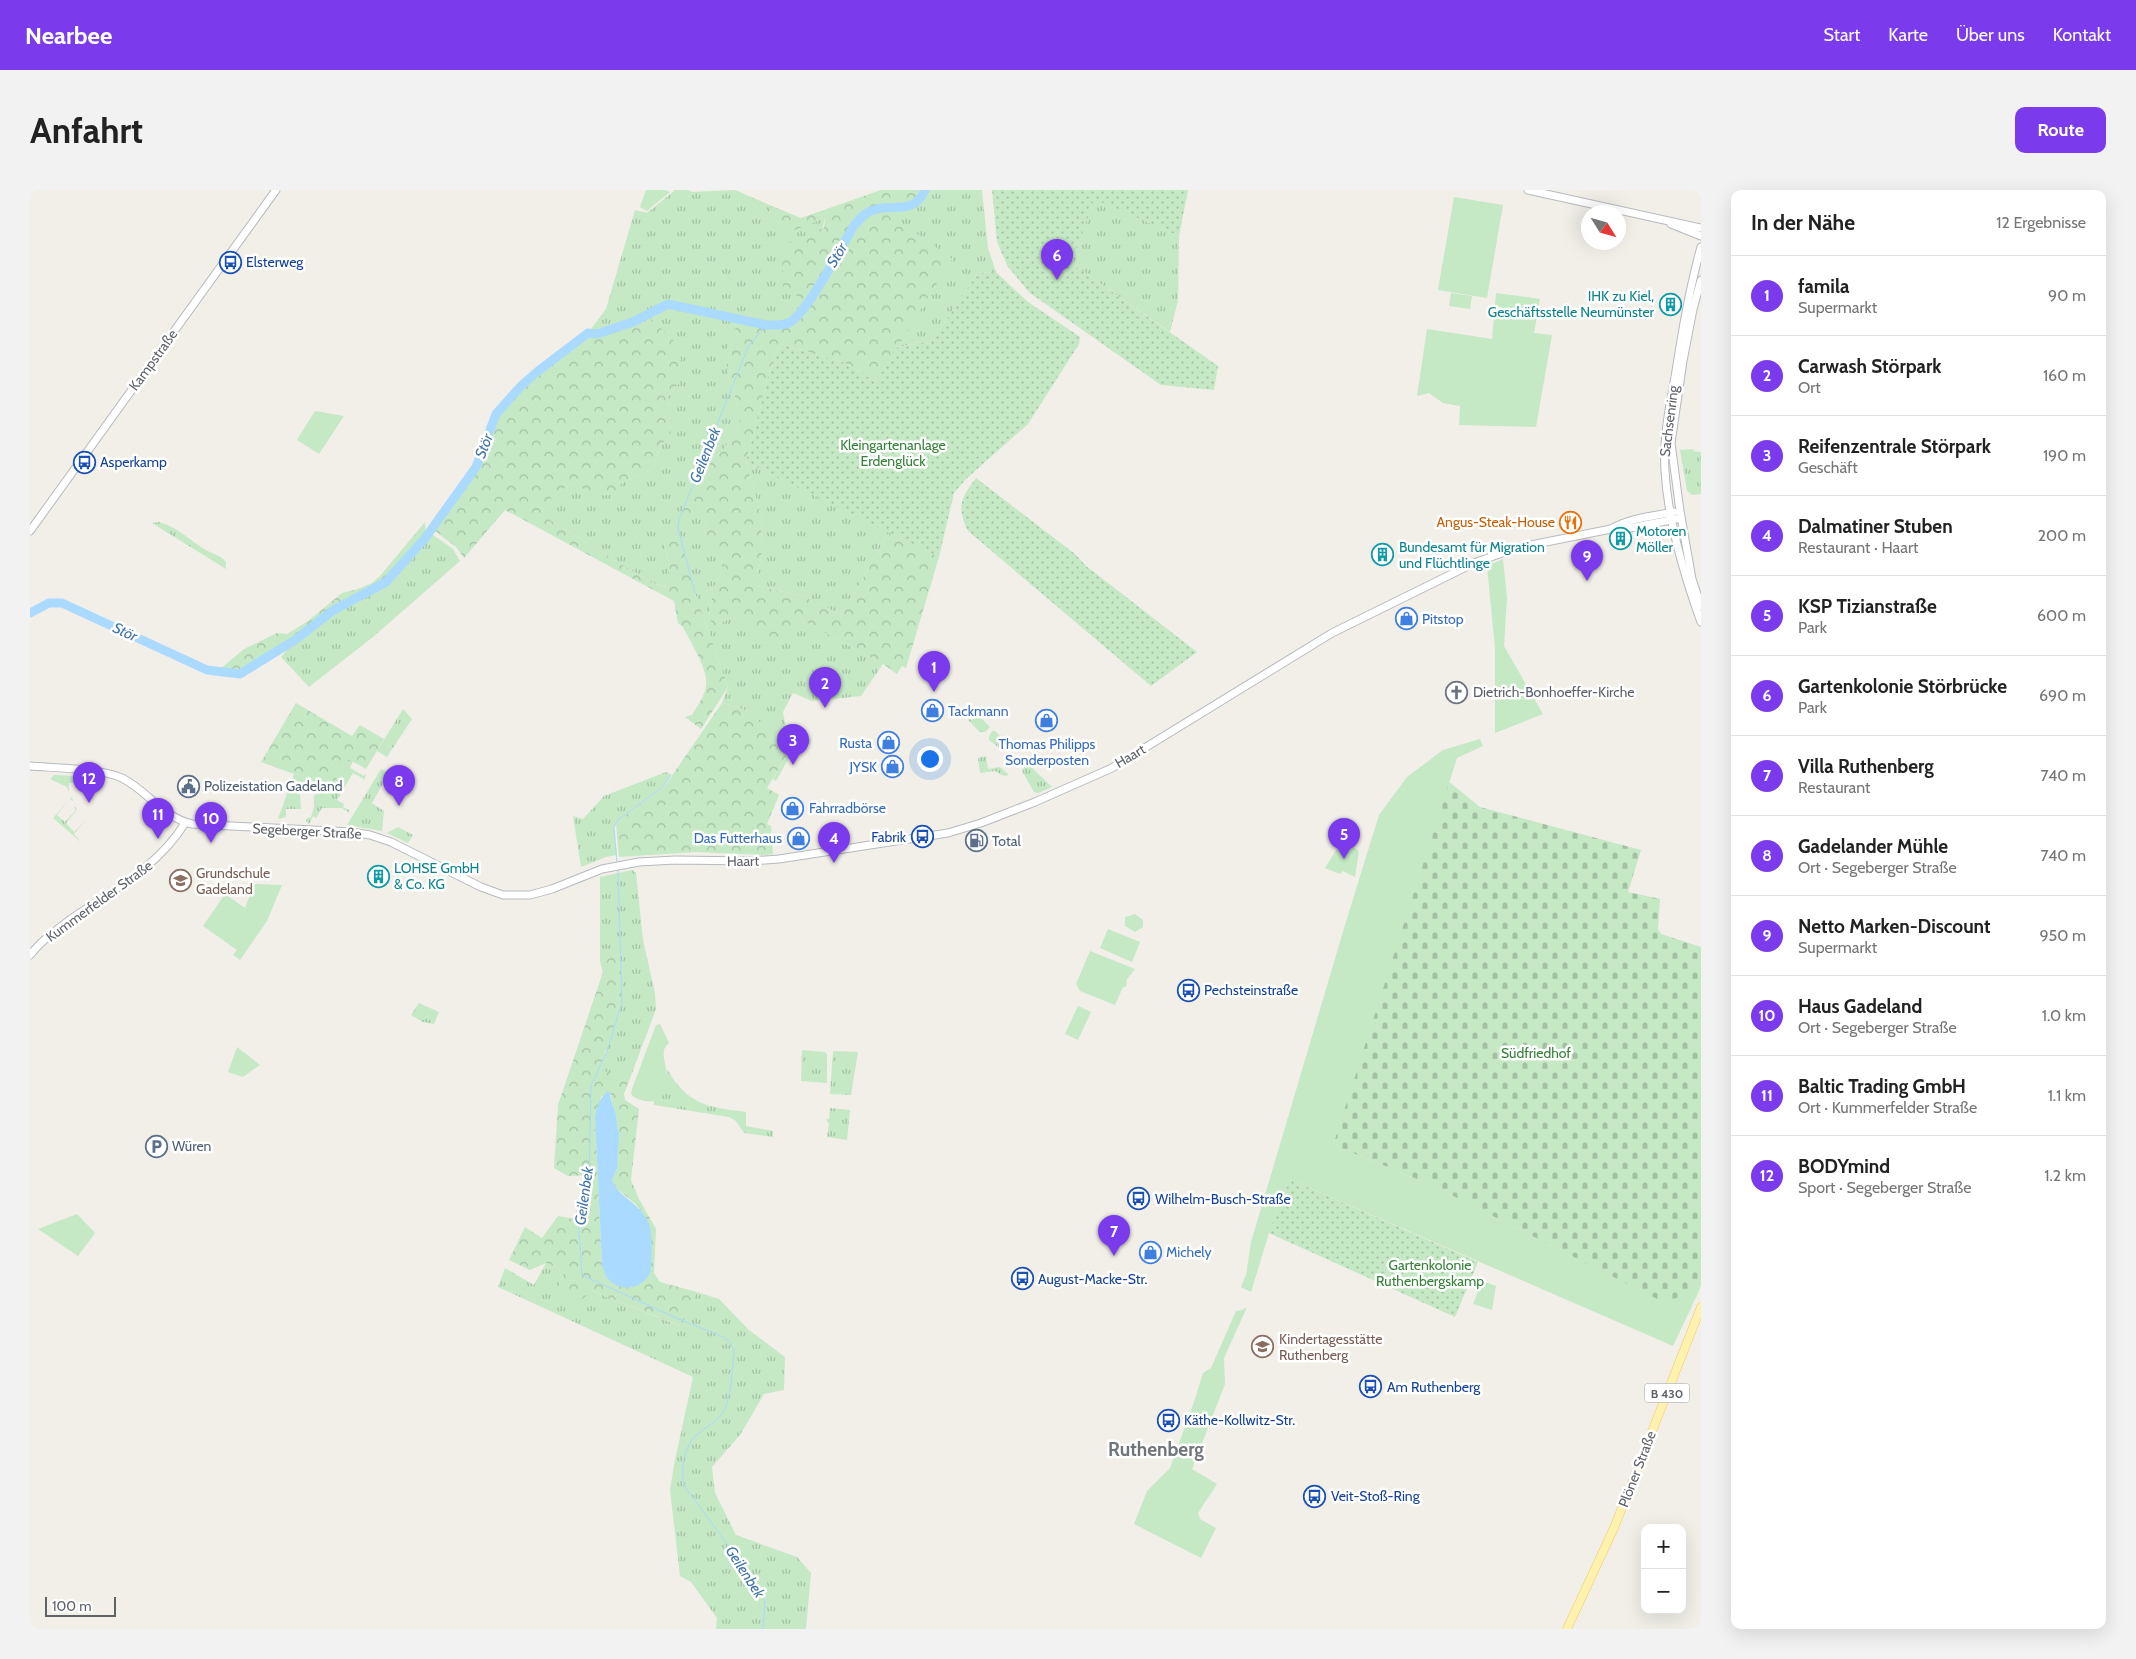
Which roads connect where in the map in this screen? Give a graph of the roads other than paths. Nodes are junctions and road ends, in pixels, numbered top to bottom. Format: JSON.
{"nodes":[{"id":1,"x":276,"y":190,"type":"edge"},
{"id":2,"x":1528,"y":190,"type":"edge"},
{"id":3,"x":1664,"y":220,"type":"junction"},
{"id":4,"x":1701,"y":228,"type":"edge"},
{"id":5,"x":1701,"y":236,"type":"edge"},
{"id":6,"x":1701,"y":247,"type":"edge"},
{"id":7,"x":1701,"y":280,"type":"edge"},
{"id":8,"x":1668,"y":499,"type":"junction"},
{"id":9,"x":1680,"y":515,"type":"junction"},
{"id":10,"x":1672,"y":516,"type":"junction"},
{"id":11,"x":1647,"y":517,"type":"junction"},
{"id":12,"x":1611,"y":529,"type":"junction"},
{"id":13,"x":30,"y":531,"type":"edge"},
{"id":14,"x":1701,"y":606,"type":"edge"},
{"id":15,"x":1701,"y":622,"type":"edge"},
{"id":16,"x":30,"y":766,"type":"edge"},
{"id":17,"x":185,"y":823,"type":"junction"},
{"id":18,"x":615,"y":866,"type":"joint"},
{"id":19,"x":30,"y":955,"type":"edge"},
{"id":20,"x":1701,"y":1307,"type":"edge"},
{"id":21,"x":1567,"y":1629,"type":"edge"}],
"edges":[{"from":1,"to":13,"type":"main road","name":"Kampstraße"},
{"from":2,"to":3,"type":"main road"},
{"from":3,"to":4,"type":"main road"},
{"from":3,"to":5,"type":"main road"},
{"from":6,"to":8,"type":"main road","name":"Sachsenring"},
{"from":7,"to":9,"type":"main road","name":"Sachsenring"},
{"from":8,"to":10,"type":"main road","name":"Sachsenring"},
{"from":8,"to":11,"type":"main road"},
{"from":9,"to":10,"type":"main road","name":"Haart"},
{"from":9,"to":14,"type":"main road","name":"Sachsenring"},
{"from":10,"to":11,"type":"main road","name":"Haart"},
{"from":10,"to":12,"type":"main road","name":"Haart"},
{"from":10,"to":15,"type":"main road","name":"Sachsenring"},
{"from":11,"to":12,"type":"main road","name":"Haart"},
{"from":12,"to":18,"type":"main road","name":"Haart"},
{"from":16,"to":17,"type":"main road","name":"Segeberger Straße"},
{"from":17,"to":18,"type":"main road","name":"Segeberger Straße"},
{"from":17,"to":19,"type":"main road","name":"Kummerfelder Straße"},
{"from":20,"to":21,"type":"main road","name":"Plöner Straße","number":"B 430"}]}
